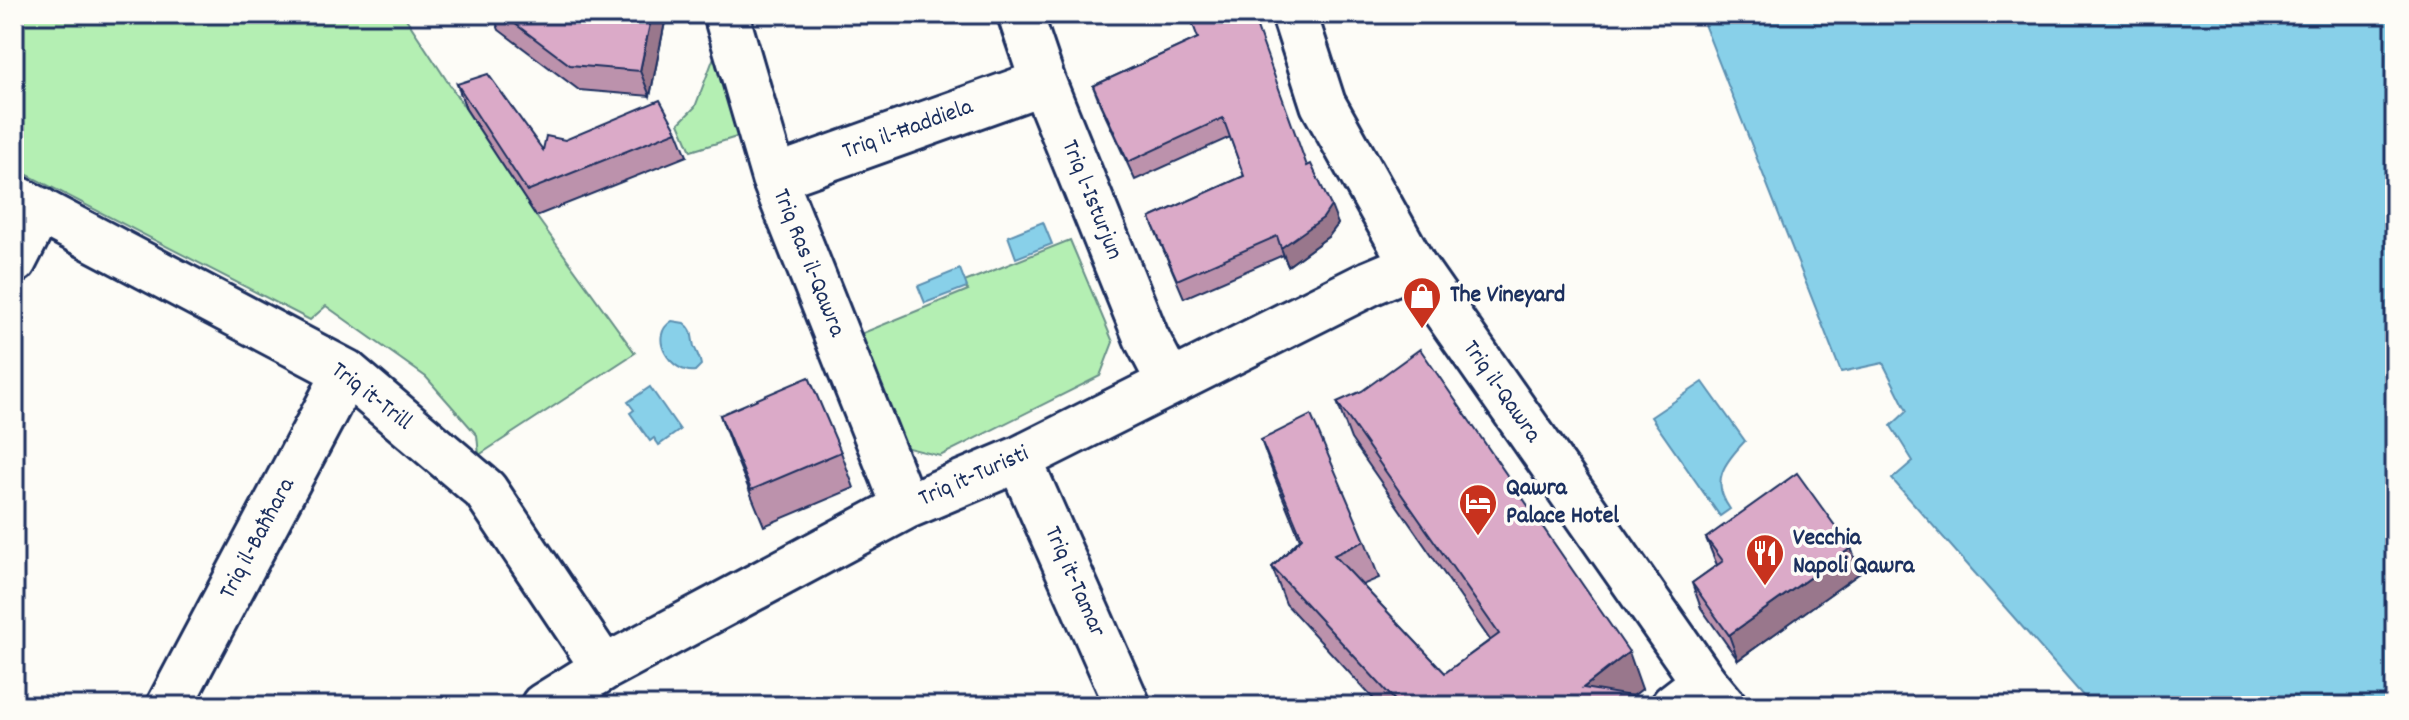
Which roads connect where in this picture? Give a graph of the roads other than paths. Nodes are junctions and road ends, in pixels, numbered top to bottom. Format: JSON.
{"nodes":[{"id":1,"x":726,"y":14,"type":"edge"},
{"id":2,"x":1020,"y":14,"type":"edge"},
{"id":3,"x":1294,"y":14,"type":"edge"},
{"id":4,"x":1043,"y":82,"type":"junction"},
{"id":5,"x":774,"y":178,"type":"junction"},
{"id":6,"x":27,"y":204,"type":"edge"},
{"id":7,"x":14,"y":261,"type":"edge"},
{"id":8,"x":1413,"y":265,"type":"junction"},
{"id":9,"x":346,"y":372,"type":"junction"},
{"id":10,"x":1170,"y":383,"type":"junction"},
{"id":11,"x":1019,"y":459,"type":"junction"},
{"id":12,"x":905,"y":507,"type":"junction"},
{"id":13,"x":604,"y":668,"type":"junction"},
{"id":14,"x":1700,"y":698,"type":"edge"},
{"id":15,"x":169,"y":706,"type":"edge"},
{"id":16,"x":543,"y":706,"type":"edge"},
{"id":17,"x":1128,"y":706,"type":"edge"}],
"edges":[{"from":1,"to":5,"type":"street","name":"Triq Ras il-Qawra"},
{"from":2,"to":4,"type":"street","name":"Triq l-Isturjun"},
{"from":3,"to":8,"type":"street","name":"Triq il-Qawra"},
{"from":4,"to":5,"type":"street","name":"Triq il-Ħaddiela"},
{"from":4,"to":10,"type":"street","name":"Triq l-Isturjun"},
{"from":5,"to":12,"type":"street","name":"Triq Ras il-Qawra"},
{"from":6,"to":7,"type":"street"},
{"from":6,"to":9,"type":"street","name":"Triq it-Trill"},
{"from":8,"to":10,"type":"street","name":"Triq it-Turisti"},
{"from":8,"to":14,"type":"street","name":"Triq il-Qawra"},
{"from":9,"to":13,"type":"street","name":"Triq it-Trill"},
{"from":9,"to":15,"type":"street","name":"Triq il-Baħħara"},
{"from":10,"to":11,"type":"street","name":"Triq it-Turisti"},
{"from":11,"to":12,"type":"street","name":"Triq it-Turisti"},
{"from":11,"to":17,"type":"street","name":"Triq it-Tamar"},
{"from":12,"to":13,"type":"street","name":"Triq it-Turisti"},
{"from":13,"to":16,"type":"street","name":"Triq it-Turisti"}]}
